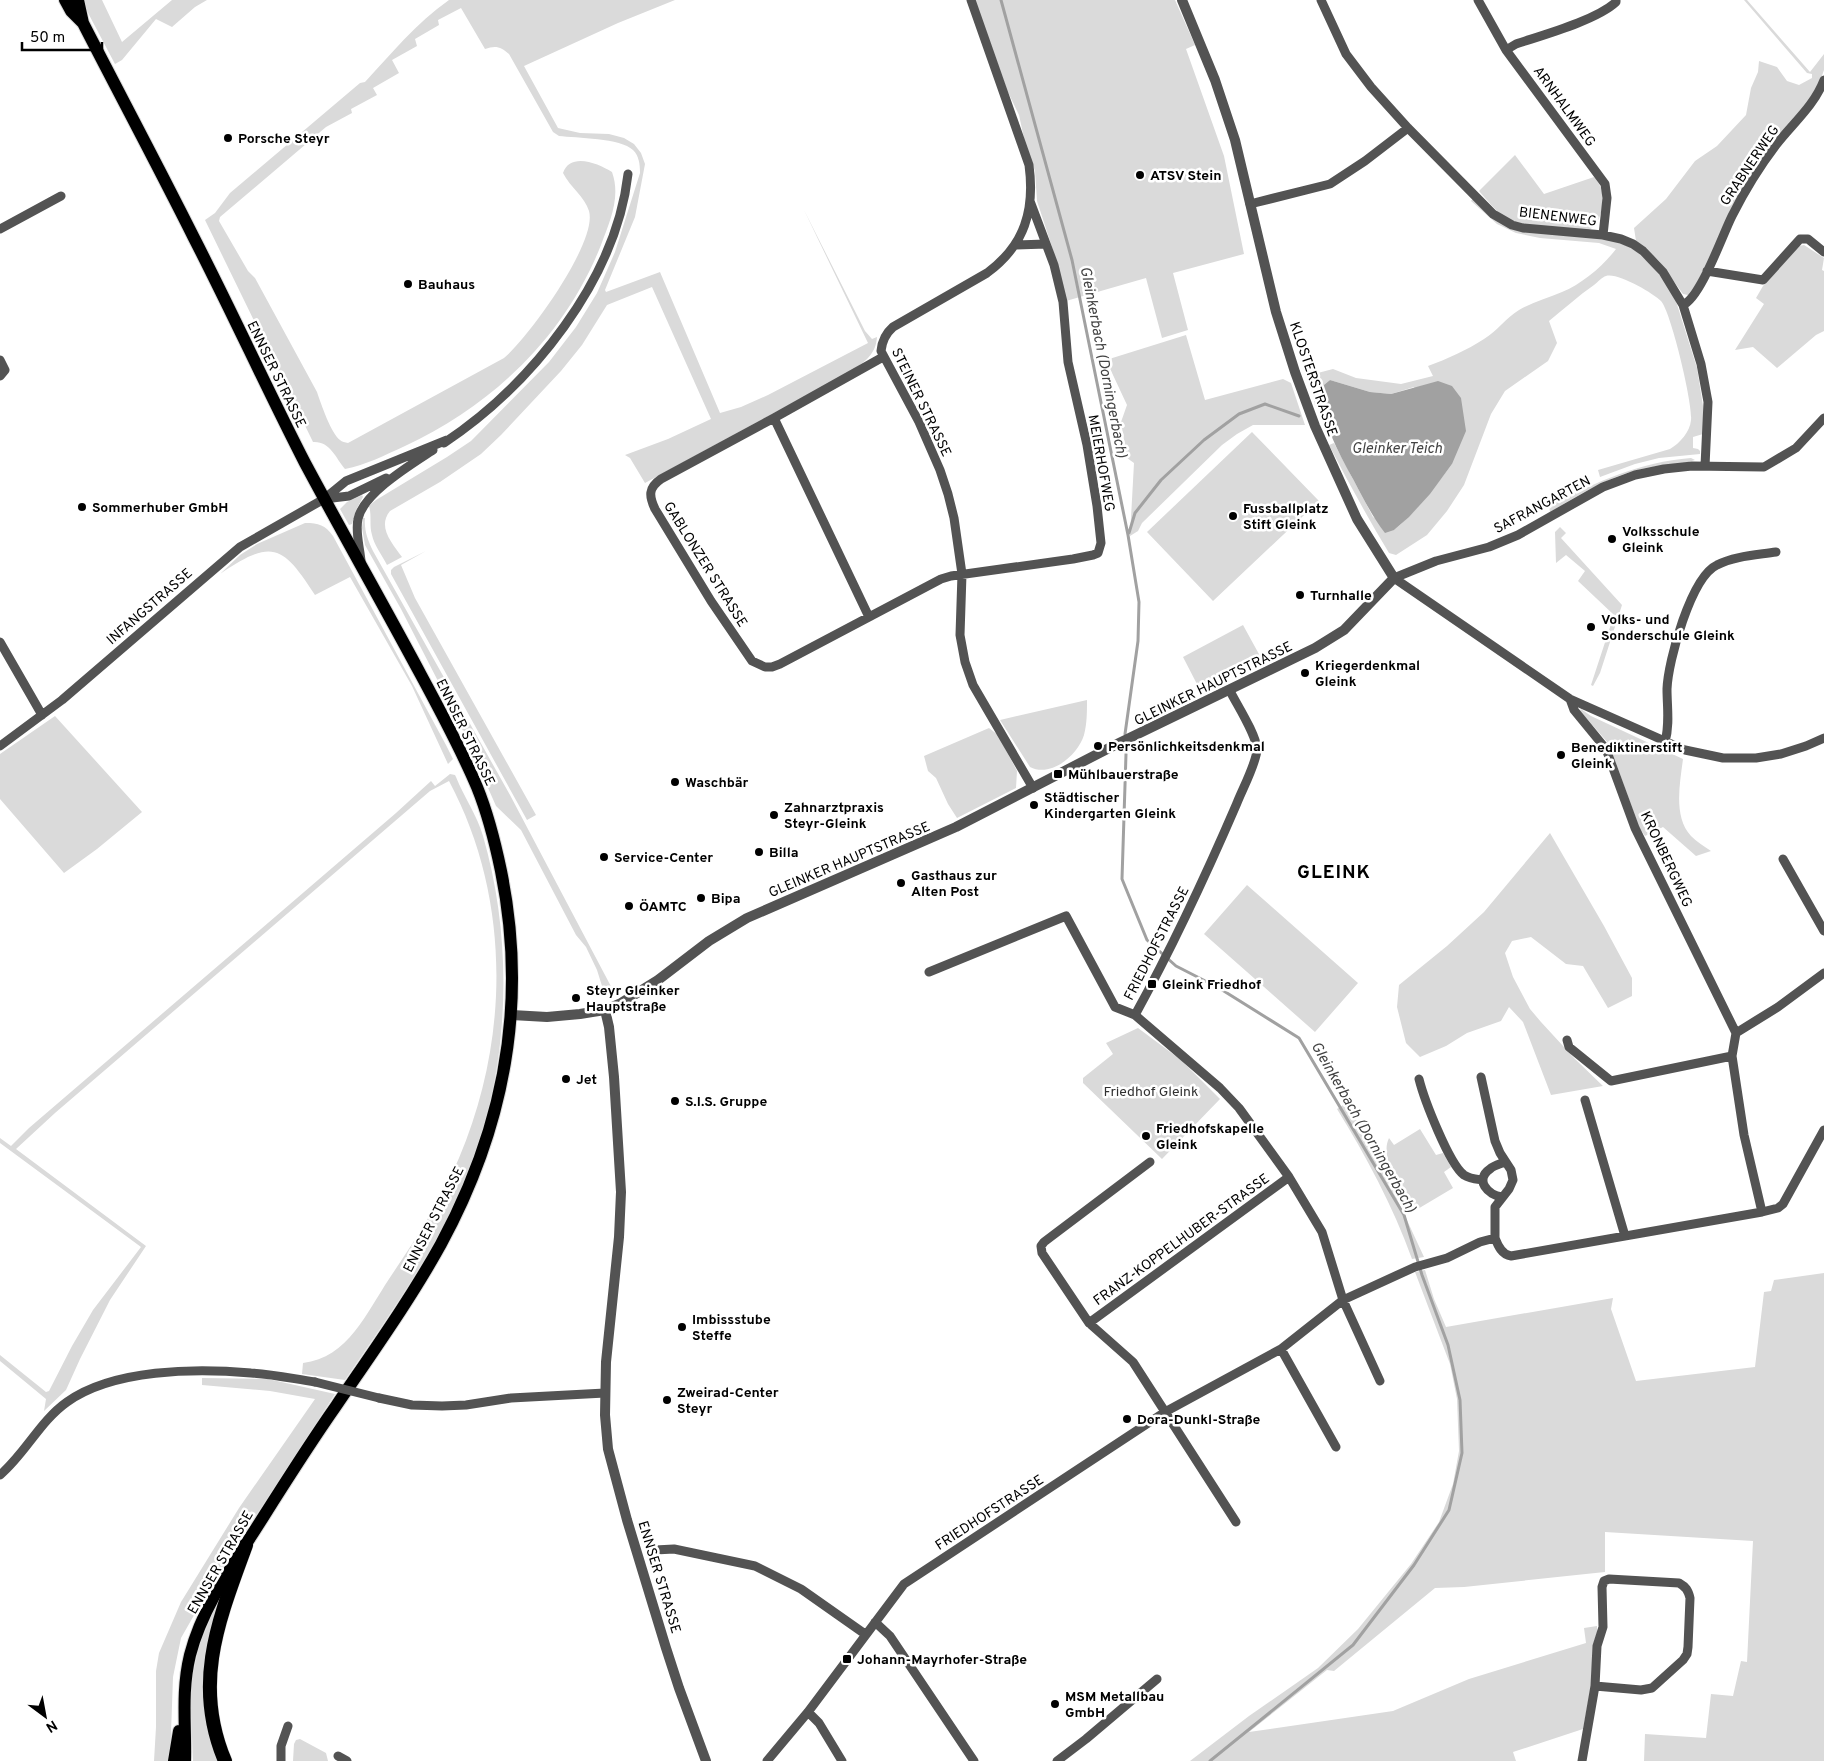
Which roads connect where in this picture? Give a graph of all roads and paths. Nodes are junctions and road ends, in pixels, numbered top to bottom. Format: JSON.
{"nodes":[{"id":1,"x":65,"y":0,"type":"edge"},
{"id":2,"x":78,"y":0,"type":"edge"},
{"id":3,"x":971,"y":0,"type":"edge"},
{"id":4,"x":1182,"y":0,"type":"edge"},
{"id":5,"x":1321,"y":0,"type":"edge"},
{"id":6,"x":1478,"y":0,"type":"edge"},
{"id":7,"x":1616,"y":0,"type":"edge"},
{"id":8,"x":83,"y":23,"type":"junction"},
{"id":9,"x":1506,"y":50,"type":"junction"},
{"id":10,"x":1824,"y":80,"type":"edge"},
{"id":11,"x":1408,"y":128,"type":"junction"},
{"id":12,"x":628,"y":174,"type":"dead end"},
{"id":13,"x":61,"y":196,"type":"dead end"},
{"id":14,"x":1030,"y":201,"type":"junction"},
{"id":15,"x":1250,"y":204,"type":"junction"},
{"id":16,"x":0,"y":229,"type":"edge"},
{"id":17,"x":1603,"y":235,"type":"junction"},
{"id":18,"x":1046,"y":244,"type":"junction"},
{"id":19,"x":1016,"y":245,"type":"junction"},
{"id":20,"x":1824,"y":252,"type":"edge"},
{"id":21,"x":1708,"y":271,"type":"junction"},
{"id":22,"x":1682,"y":305,"type":"junction"},
{"id":23,"x":883,"y":357,"type":"junction"},
{"id":24,"x":0,"y":360,"type":"edge"},
{"id":25,"x":0,"y":376,"type":"edge"},
{"id":26,"x":774,"y":418,"type":"junction"},
{"id":27,"x":1824,"y":418,"type":"edge"},
{"id":28,"x":447,"y":440,"type":"junction"},
{"id":29,"x":1705,"y":466,"type":"junction"},
{"id":30,"x":402,"y":470,"type":"junction"},
{"id":31,"x":324,"y":499,"type":"junction"},
{"id":32,"x":1776,"y":552,"type":"dead end"},
{"id":33,"x":362,"y":567,"type":"junction"},
{"id":34,"x":962,"y":574,"type":"junction"},
{"id":35,"x":1394,"y":578,"type":"junction"},
{"id":36,"x":869,"y":617,"type":"junction"},
{"id":37,"x":0,"y":642,"type":"edge"},
{"id":38,"x":1230,"y":691,"type":"junction"},
{"id":39,"x":1570,"y":699,"type":"junction"},
{"id":40,"x":42,"y":715,"type":"junction"},
{"id":41,"x":1824,"y":738,"type":"edge"},
{"id":42,"x":1665,"y":742,"type":"junction"},
{"id":43,"x":0,"y":746,"type":"edge"},
{"id":44,"x":1033,"y":788,"type":"junction"},
{"id":45,"x":1783,"y":859,"type":"dead end"},
{"id":46,"x":1824,"y":931,"type":"edge"},
{"id":47,"x":929,"y":972,"type":"dead end"},
{"id":48,"x":1823,"y":977,"type":"edge"},
{"id":49,"x":605,"y":1010,"type":"junction"},
{"id":50,"x":512,"y":1015,"type":"junction"},
{"id":51,"x":1135,"y":1015,"type":"junction"},
{"id":52,"x":1736,"y":1033,"type":"junction"},
{"id":53,"x":1567,"y":1040,"type":"dead end"},
{"id":54,"x":1732,"y":1056,"type":"junction"},
{"id":55,"x":1481,"y":1077,"type":"dead end"},
{"id":56,"x":1419,"y":1079,"type":"dead end"},
{"id":57,"x":1585,"y":1100,"type":"dead end"},
{"id":58,"x":1824,"y":1130,"type":"edge"},
{"id":59,"x":1150,"y":1162,"type":"dead end"},
{"id":60,"x":1505,"y":1162,"type":"junction"},
{"id":61,"x":1289,"y":1176,"type":"junction"},
{"id":62,"x":1483,"y":1180,"type":"junction"},
{"id":63,"x":1502,"y":1197,"type":"junction"},
{"id":64,"x":1762,"y":1212,"type":"junction"},
{"id":65,"x":1625,"y":1236,"type":"junction"},
{"id":66,"x":1495,"y":1238,"type":"junction"},
{"id":67,"x":1343,"y":1300,"type":"junction"},
{"id":68,"x":1089,"y":1323,"type":"junction"},
{"id":69,"x":1281,"y":1349,"type":"junction"},
{"id":70,"x":1380,"y":1381,"type":"dead end"},
{"id":71,"x":605,"y":1392,"type":"junction"},
{"id":72,"x":1164,"y":1412,"type":"junction"},
{"id":73,"x":1336,"y":1447,"type":"dead end"},
{"id":74,"x":0,"y":1475,"type":"edge"},
{"id":75,"x":1236,"y":1522,"type":"dead end"},
{"id":76,"x":246,"y":1545,"type":"junction"},
{"id":77,"x":655,"y":1550,"type":"dead end"},
{"id":78,"x":875,"y":1622,"type":"junction"},
{"id":79,"x":865,"y":1634,"type":"junction"},
{"id":80,"x":1157,"y":1679,"type":"dead end"},
{"id":81,"x":1595,"y":1686,"type":"junction"},
{"id":82,"x":184,"y":1704,"type":"junction"},
{"id":83,"x":808,"y":1712,"type":"junction"},
{"id":84,"x":288,"y":1726,"type":"dead end"},
{"id":85,"x":338,"y":1756,"type":"dead end"},
{"id":86,"x":186,"y":1757,"type":"edge"},
{"id":87,"x":174,"y":1761,"type":"edge"},
{"id":88,"x":225,"y":1761,"type":"edge"},
{"id":89,"x":281,"y":1761,"type":"edge"},
{"id":90,"x":347,"y":1761,"type":"edge"},
{"id":91,"x":706,"y":1761,"type":"edge"},
{"id":92,"x":767,"y":1761,"type":"edge"},
{"id":93,"x":842,"y":1761,"type":"edge"},
{"id":94,"x":974,"y":1761,"type":"edge"},
{"id":95,"x":1057,"y":1761,"type":"edge"},
{"id":96,"x":1582,"y":1761,"type":"edge"}],
"edges":[{"from":1,"to":8,"type":"main road","name":"ENNSER STRASSE"},
{"from":2,"to":8,"type":"main road","name":"ENNSER STRASSE"},
{"from":3,"to":14,"type":"street","name":"STEINER STRASSE"},
{"from":4,"to":15,"type":"street","name":"KLOSTERSTRASSE"},
{"from":5,"to":11,"type":"street","name":"BIENENWEG"},
{"from":6,"to":9,"type":"street","name":"ARNHALMWEG"},
{"from":7,"to":9,"type":"street"},
{"from":8,"to":31,"type":"main road","name":"ENNSER STRASSE"},
{"from":9,"to":17,"type":"street","name":"ARNHALMWEG"},
{"from":10,"to":21,"type":"street","name":"GRABNERWEG"},
{"from":11,"to":15,"type":"street"},
{"from":11,"to":17,"type":"street","name":"BIENENWEG"},
{"from":12,"to":28,"type":"street"},
{"from":13,"to":16,"type":"street"},
{"from":14,"to":18,"type":"street","name":"MEIERHOFWEG"},
{"from":14,"to":19,"type":"street","name":"STEINER STRASSE"},
{"from":15,"to":35,"type":"street","name":"KLOSTERSTRASSE"},
{"from":17,"to":22,"type":"street","name":"BIENENWEG"},
{"from":18,"to":19,"type":"street"},
{"from":18,"to":34,"type":"street","name":"MEIERHOFWEG"},
{"from":19,"to":23,"type":"street","name":"STEINER STRASSE"},
{"from":20,"to":21,"type":"street"},
{"from":21,"to":22,"type":"street","name":"GRABNERWEG"},
{"from":22,"to":29,"type":"street"},
{"from":23,"to":26,"type":"street","name":"GABLONZER STRASSE"},
{"from":23,"to":34,"type":"street","name":"STEINER STRASSE"},
{"from":24,"to":25,"type":"street"},
{"from":26,"to":36,"type":"street"},
{"from":26,"to":36,"type":"street","name":"GABLONZER STRASSE"},
{"from":27,"to":29,"type":"street","name":"SAFRANGARTEN"},
{"from":28,"to":30,"type":"street"},
{"from":28,"to":31,"type":"street"},
{"from":29,"to":35,"type":"street","name":"SAFRANGARTEN"},
{"from":30,"to":31,"type":"street"},
{"from":30,"to":33,"type":"street"},
{"from":31,"to":33,"type":"main road","name":"ENNSER STRASSE"},
{"from":31,"to":40,"type":"street","name":"INFANGSTRASSE"},
{"from":32,"to":42,"type":"street"},
{"from":33,"to":50,"type":"main road","name":"ENNSER STRASSE"},
{"from":34,"to":36,"type":"street","name":"GABLONZER STRASSE"},
{"from":34,"to":44,"type":"street","name":"STEINER STRASSE"},
{"from":35,"to":38,"type":"street","name":"GLEINKER HAUPTSTRASSE"},
{"from":35,"to":39,"type":"street"},
{"from":37,"to":40,"type":"street"},
{"from":38,"to":44,"type":"street","name":"GLEINKER HAUPTSTRASSE"},
{"from":38,"to":51,"type":"street","name":"FRIEDHOFSTRASSE"},
{"from":39,"to":42,"type":"street"},
{"from":39,"to":52,"type":"street","name":"KRONBERGWEG"},
{"from":40,"to":43,"type":"street","name":"INFANGSTRASSE"},
{"from":41,"to":42,"type":"street"},
{"from":44,"to":49,"type":"street","name":"GLEINKER HAUPTSTRASSE"},
{"from":45,"to":46,"type":"street"},
{"from":47,"to":51,"type":"street"},
{"from":48,"to":52,"type":"street"},
{"from":49,"to":50,"type":"street","name":"GLEINKER HAUPTSTRASSE"},
{"from":49,"to":71,"type":"street","name":"ENNSER STRASSE"},
{"from":50,"to":76,"type":"main road","name":"ENNSER STRASSE"},
{"from":51,"to":61,"type":"street","name":"FRIEDHOFSTRASSE"},
{"from":52,"to":54,"type":"street"},
{"from":53,"to":54,"type":"street"},
{"from":54,"to":64,"type":"street"},
{"from":55,"to":60,"type":"street"},
{"from":56,"to":62,"type":"street"},
{"from":57,"to":65,"type":"street"},
{"from":58,"to":64,"type":"street"},
{"from":59,"to":68,"type":"street"},
{"from":60,"to":62,"type":"street"},
{"from":60,"to":63,"type":"street"},
{"from":61,"to":67,"type":"street","name":"FRIEDHOFSTRASSE"},
{"from":61,"to":68,"type":"street","name":"FRANZ-KOPPELHUBER-STRASSE"},
{"from":62,"to":63,"type":"street"},
{"from":63,"to":66,"type":"street"},
{"from":64,"to":65,"type":"street"},
{"from":65,"to":66,"type":"street"},
{"from":66,"to":67,"type":"street","name":"FRIEDHOFSTRASSE"},
{"from":67,"to":69,"type":"street","name":"FRIEDHOFSTRASSE"},
{"from":67,"to":70,"type":"street","name":"FRIEDHOFSTRASSE"},
{"from":68,"to":72,"type":"street"},
{"from":69,"to":72,"type":"street","name":"FRIEDHOFSTRASSE"},
{"from":69,"to":73,"type":"street"},
{"from":71,"to":74,"type":"street","bridge":true},
{"from":71,"to":91,"type":"street","name":"ENNSER STRASSE"},
{"from":72,"to":75,"type":"street"},
{"from":72,"to":78,"type":"street","name":"FRIEDHOFSTRASSE"},
{"from":76,"to":82,"type":"main road","name":"ENNSER STRASSE"},
{"from":76,"to":88,"type":"highway"},
{"from":77,"to":79,"type":"street"},
{"from":78,"to":79,"type":"street","name":"FRIEDHOFSTRASSE"},
{"from":78,"to":94,"type":"street"},
{"from":79,"to":83,"type":"street","name":"FRIEDHOFSTRASSE"},
{"from":80,"to":95,"type":"street"},
{"from":81,"to":81,"type":"street"},
{"from":81,"to":96,"type":"street"},
{"from":82,"to":86,"type":"main road","name":"ENNSER STRASSE"},
{"from":82,"to":87,"type":"main road"},
{"from":83,"to":92,"type":"street","name":"FRIEDHOFSTRASSE"},
{"from":83,"to":93,"type":"street"},
{"from":84,"to":89,"type":"street"},
{"from":85,"to":90,"type":"street"}]}
